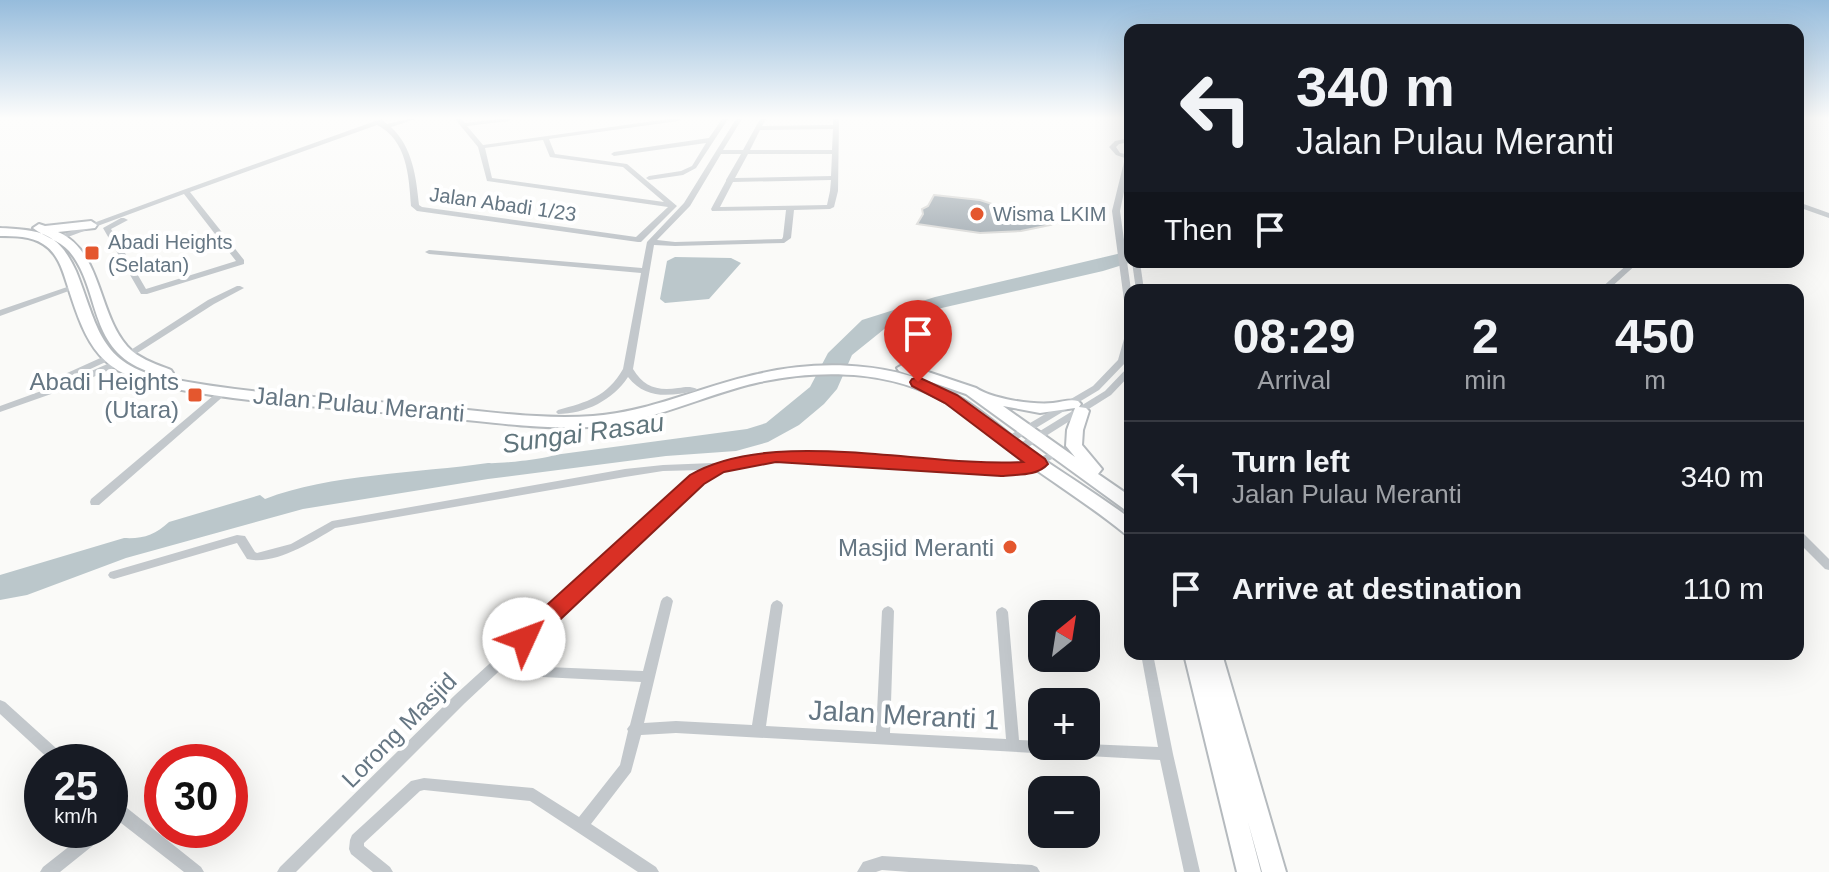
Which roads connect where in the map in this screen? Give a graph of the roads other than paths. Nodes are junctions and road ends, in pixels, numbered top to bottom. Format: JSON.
{"nodes":[{"id":1,"x":276,"y":160,"type":"edge"},
{"id":2,"x":410,"y":160,"type":"edge"},
{"id":3,"x":484,"y":160,"type":"edge"},
{"id":4,"x":582,"y":160,"type":"edge"},
{"id":5,"x":698,"y":160,"type":"edge"},
{"id":6,"x":714,"y":160,"type":"edge"},
{"id":7,"x":741,"y":160,"type":"edge"},
{"id":8,"x":833,"y":160,"type":"edge"},
{"id":9,"x":649,"y":178,"type":"dead end"},
{"id":10,"x":833,"y":178,"type":"junction"},
{"id":11,"x":1124,"y":178,"type":"edge"},
{"id":12,"x":729,"y":180,"type":"junction"},
{"id":13,"x":187,"y":193,"type":"junction"},
{"id":14,"x":673,"y":206,"type":"junction"},
{"id":15,"x":1804,"y":206,"type":"edge"},
{"id":16,"x":790,"y":209,"type":"junction"},
{"id":17,"x":1829,"y":216,"type":"edge"},
{"id":18,"x":0,"y":224,"type":"edge"},
{"id":19,"x":91,"y":225,"type":"junction"},
{"id":20,"x":0,"y":232,"type":"edge"},
{"id":21,"x":51,"y":235,"type":"junction"},
{"id":22,"x":651,"y":242,"type":"junction"},
{"id":23,"x":75,"y":247,"type":"junction"},
{"id":24,"x":429,"y":252,"type":"dead end"},
{"id":25,"x":1628,"y":268,"type":"edge"},
{"id":26,"x":645,"y":271,"type":"junction"},
{"id":27,"x":1126,"y":284,"type":"edge"},
{"id":28,"x":1610,"y":284,"type":"edge"},
{"id":29,"x":73,"y":288,"type":"junction"},
{"id":30,"x":240,"y":288,"type":"dead end"},
{"id":31,"x":0,"y":313,"type":"edge"},
{"id":32,"x":1124,"y":354,"type":"edge"},
{"id":33,"x":117,"y":359,"type":"junction"},
{"id":34,"x":799,"y":367,"type":"junction"},
{"id":35,"x":871,"y":368,"type":"junction"},
{"id":36,"x":628,"y":369,"type":"junction"},
{"id":37,"x":1124,"y":376,"type":"edge"},
{"id":38,"x":692,"y":389,"type":"junction"},
{"id":39,"x":971,"y":391,"type":"junction"},
{"id":40,"x":223,"y":392,"type":"junction"},
{"id":41,"x":1077,"y":408,"type":"junction"},
{"id":42,"x":0,"y":409,"type":"edge"},
{"id":43,"x":561,"y":412,"type":"junction"},
{"id":44,"x":1032,"y":434,"type":"junction"},
{"id":45,"x":1012,"y":445,"type":"junction"},
{"id":46,"x":1057,"y":452,"type":"junction"},
{"id":47,"x":1038,"y":464,"type":"junction"},
{"id":48,"x":718,"y":467,"type":"junction"},
{"id":49,"x":1124,"y":500,"type":"edge"},
{"id":50,"x":1124,"y":501,"type":"edge"},
{"id":51,"x":95,"y":502,"type":"dead end"},
{"id":52,"x":1124,"y":524,"type":"edge"},
{"id":53,"x":1804,"y":541,"type":"edge"},
{"id":54,"x":1829,"y":566,"type":"edge"},
{"id":55,"x":114,"y":575,"type":"dead end"},
{"id":56,"x":667,"y":601,"type":"dead end"},
{"id":57,"x":777,"y":605,"type":"dead end"},
{"id":58,"x":888,"y":611,"type":"dead end"},
{"id":59,"x":1002,"y":612,"type":"dead end"},
{"id":60,"x":1148,"y":660,"type":"edge"},
{"id":61,"x":1196,"y":660,"type":"edge"},
{"id":62,"x":1214,"y":660,"type":"edge"},
{"id":63,"x":523,"y":671,"type":"dead end"},
{"id":64,"x":647,"y":677,"type":"junction"},
{"id":65,"x":0,"y":706,"type":"edge"},
{"id":66,"x":634,"y":729,"type":"junction"},
{"id":67,"x":758,"y":732,"type":"junction"},
{"id":68,"x":883,"y":738,"type":"junction"},
{"id":69,"x":42,"y":744,"type":"edge"},
{"id":70,"x":1013,"y":745,"type":"junction"},
{"id":71,"x":1166,"y":754,"type":"junction"},
{"id":72,"x":128,"y":824,"type":"edge"},
{"id":73,"x":581,"y":825,"type":"junction"},
{"id":74,"x":78,"y":848,"type":"edge"},
{"id":75,"x":866,"y":869,"type":"edge"},
{"id":76,"x":48,"y":872,"type":"edge"},
{"id":77,"x":196,"y":872,"type":"edge"},
{"id":78,"x":285,"y":872,"type":"edge"},
{"id":79,"x":385,"y":872,"type":"edge"},
{"id":80,"x":651,"y":872,"type":"edge"},
{"id":81,"x":1032,"y":872,"type":"edge"},
{"id":82,"x":1192,"y":872,"type":"edge"},
{"id":83,"x":1249,"y":872,"type":"edge"},
{"id":84,"x":1274,"y":872,"type":"edge"}],
"edges":[{"from":1,"to":13,"type":"street"},
{"from":2,"to":14,"type":"street","name":"Jalan Abadi 1/23"},
{"from":3,"to":14,"type":"street"},
{"from":4,"to":14,"type":"street"},
{"from":5,"to":9,"type":"street"},
{"from":6,"to":22,"type":"street"},
{"from":7,"to":12,"type":"street"},
{"from":8,"to":10,"type":"street"},
{"from":10,"to":12,"type":"street"},
{"from":10,"to":16,"type":"street"},
{"from":11,"to":27,"type":"street"},
{"from":12,"to":16,"type":"street"},
{"from":13,"to":13,"type":"street"},
{"from":13,"to":19,"type":"street"},
{"from":15,"to":17,"type":"street"},
{"from":16,"to":22,"type":"street"},
{"from":18,"to":21,"type":"main road"},
{"from":19,"to":21,"type":"street"},
{"from":19,"to":21,"type":"main road"},
{"from":19,"to":23,"type":"main road"},
{"from":20,"to":21,"type":"main road"},
{"from":21,"to":23,"type":"main road"},
{"from":21,"to":29,"type":"main road"},
{"from":22,"to":26,"type":"street"},
{"from":23,"to":33,"type":"main road"},
{"from":24,"to":26,"type":"street"},
{"from":25,"to":28,"type":"street"},
{"from":26,"to":36,"type":"street"},
{"from":29,"to":31,"type":"street"},
{"from":29,"to":33,"type":"main road"},
{"from":30,"to":33,"type":"street"},
{"from":32,"to":41,"type":"street"},
{"from":33,"to":40,"type":"main road","name":"Jalan Pulau Meranti"},
{"from":33,"to":42,"type":"street"},
{"from":33,"to":43,"type":"main road","name":"Jalan Pulau Meranti"},
{"from":34,"to":35,"type":"main road","name":"Jalan Pulau Meranti"},
{"from":34,"to":38,"type":"main road","name":"Jalan Pulau Meranti"},
{"from":34,"to":40,"type":"main road","name":"Jalan Pulau Meranti"},
{"from":35,"to":39,"type":"main road","name":"Jalan Pulau Meranti"},
{"from":35,"to":45,"type":"main road","name":"Jalan Pulau Meranti"},
{"from":36,"to":38,"type":"street"},
{"from":36,"to":43,"type":"street"},
{"from":37,"to":41,"type":"street"},
{"from":38,"to":43,"type":"main road","name":"Jalan Pulau Meranti"},
{"from":39,"to":41,"type":"main road"},
{"from":39,"to":44,"type":"main road","name":"Jalan Pulau Meranti"},
{"from":40,"to":51,"type":"street"},
{"from":41,"to":44,"type":"street"},
{"from":41,"to":49,"type":"main road"},
{"from":44,"to":45,"type":"street"},
{"from":44,"to":46,"type":"main road","name":"Jalan Pulau Meranti"},
{"from":45,"to":47,"type":"main road","name":"Jalan Pulau Meranti"},
{"from":46,"to":47,"type":"street","name":"Lorong Masjid"},
{"from":46,"to":50,"type":"main road","name":"Jalan Pulau Meranti"},
{"from":47,"to":48,"type":"street","name":"Lorong Masjid"},
{"from":47,"to":52,"type":"main road","name":"Jalan Pulau Meranti"},
{"from":48,"to":55,"type":"street"},
{"from":48,"to":78,"type":"street","name":"Lorong Masjid"},
{"from":53,"to":54,"type":"street"},
{"from":56,"to":64,"type":"street"},
{"from":57,"to":67,"type":"street"},
{"from":58,"to":68,"type":"street"},
{"from":59,"to":70,"type":"street"},
{"from":60,"to":71,"type":"street"},
{"from":61,"to":83,"type":"main road"},
{"from":62,"to":84,"type":"main road"},
{"from":63,"to":64,"type":"street"},
{"from":64,"to":66,"type":"street"},
{"from":65,"to":69,"type":"street"},
{"from":66,"to":67,"type":"street","name":"Jalan Meranti 1"},
{"from":66,"to":73,"type":"street"},
{"from":67,"to":68,"type":"street","name":"Jalan Meranti 1"},
{"from":68,"to":70,"type":"street","name":"Jalan Meranti 1"},
{"from":70,"to":71,"type":"street","name":"Jalan Meranti 1"},
{"from":71,"to":82,"type":"street"},
{"from":72,"to":77,"type":"street"},
{"from":73,"to":79,"type":"street"},
{"from":73,"to":80,"type":"street"},
{"from":74,"to":76,"type":"street"},
{"from":75,"to":81,"type":"street"}]}
